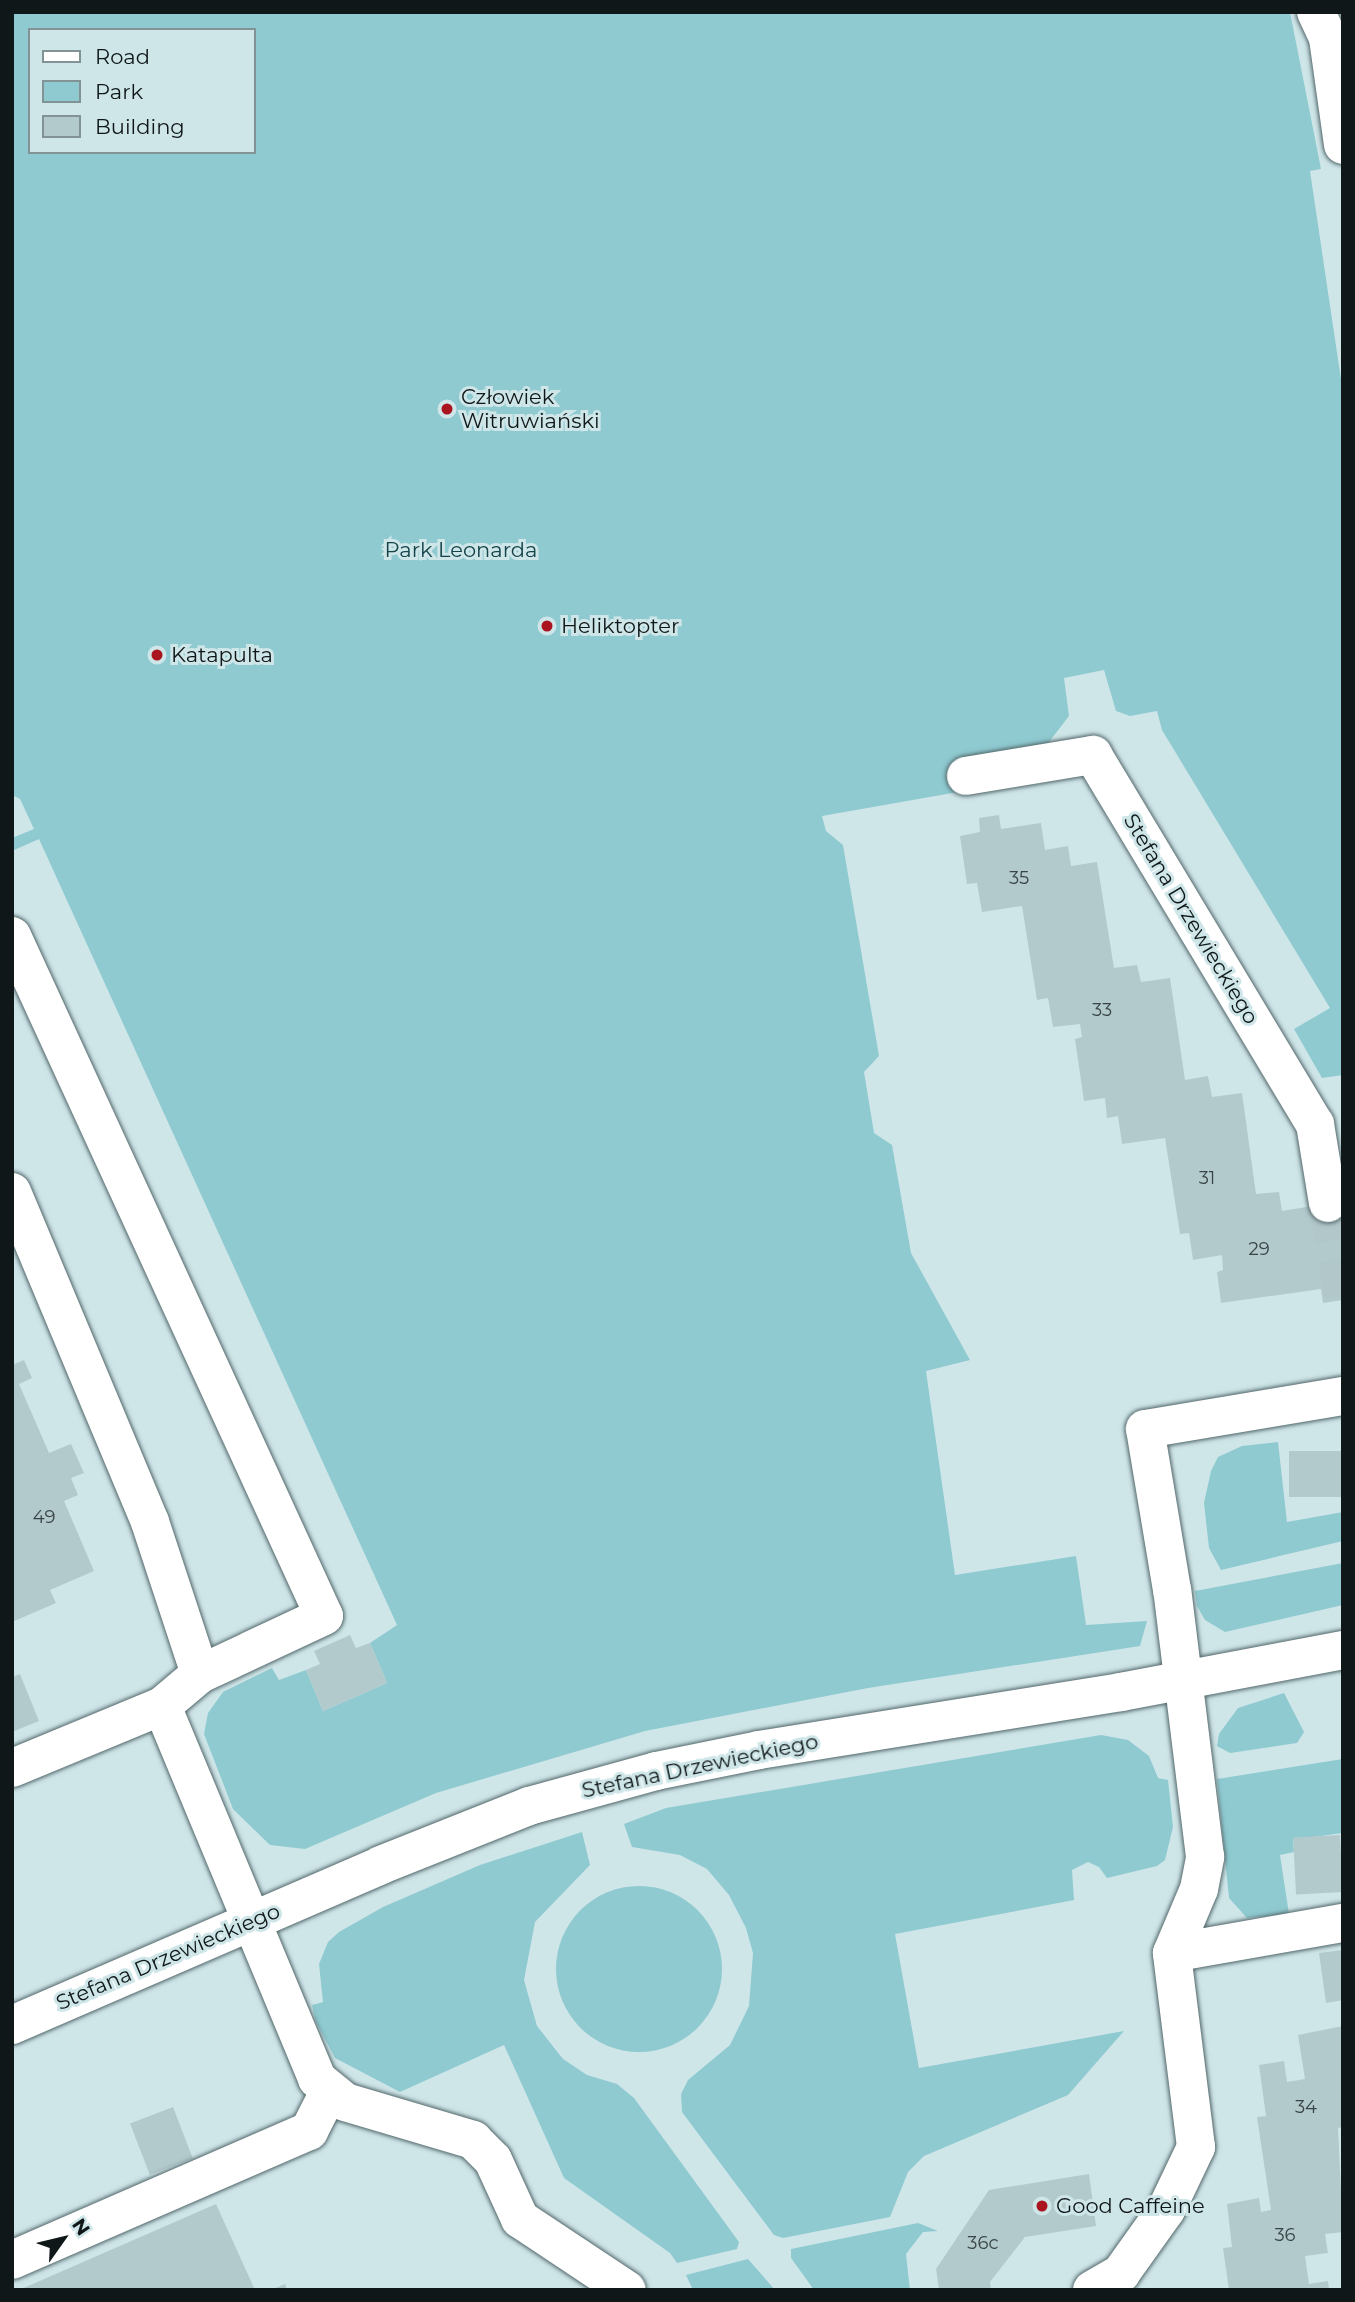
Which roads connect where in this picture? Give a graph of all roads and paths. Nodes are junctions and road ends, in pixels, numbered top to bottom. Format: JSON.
{"nodes":[{"id":1,"x":1329,"y":29,"type":"edge"},
{"id":2,"x":1343,"y":145,"type":"edge"},
{"id":3,"x":966,"y":776,"type":"dead end"},
{"id":4,"x":12,"y":936,"type":"edge"},
{"id":5,"x":12,"y":1192,"type":"edge"},
{"id":6,"x":1328,"y":1203,"type":"tunnel mouth"},
{"id":7,"x":1343,"y":1396,"type":"edge"},
{"id":8,"x":1343,"y":1650,"type":"edge"},
{"id":9,"x":200,"y":1674,"type":"junction"},
{"id":10,"x":1184,"y":1680,"type":"junction"},
{"id":11,"x":162,"y":1706,"type":"junction"},
{"id":12,"x":12,"y":1768,"type":"edge"},
{"id":13,"x":251,"y":1921,"type":"junction"},
{"id":14,"x":1343,"y":1923,"type":"edge"},
{"id":15,"x":1172,"y":1953,"type":"junction"},
{"id":16,"x":12,"y":2025,"type":"edge"},
{"id":17,"x":329,"y":2092,"type":"junction"},
{"id":18,"x":12,"y":2260,"type":"edge"},
{"id":19,"x":627,"y":2290,"type":"edge"},
{"id":20,"x":1092,"y":2290,"type":"edge"}],
"edges":[{"from":1,"to":2,"type":"street"},
{"from":3,"to":6,"type":"street","name":"Stefana Drzewieckiego"},
{"from":4,"to":9,"type":"street"},
{"from":5,"to":9,"type":"street"},
{"from":7,"to":10,"type":"street"},
{"from":8,"to":10,"type":"street","name":"Stefana Drzewieckiego"},
{"from":9,"to":11,"type":"street"},
{"from":10,"to":13,"type":"street","name":"Stefana Drzewieckiego"},
{"from":10,"to":15,"type":"street"},
{"from":11,"to":12,"type":"street"},
{"from":11,"to":13,"type":"street"},
{"from":13,"to":16,"type":"street","name":"Stefana Drzewieckiego"},
{"from":13,"to":17,"type":"street"},
{"from":14,"to":15,"type":"street"},
{"from":15,"to":20,"type":"street"},
{"from":17,"to":18,"type":"street"},
{"from":17,"to":19,"type":"street"}]}
